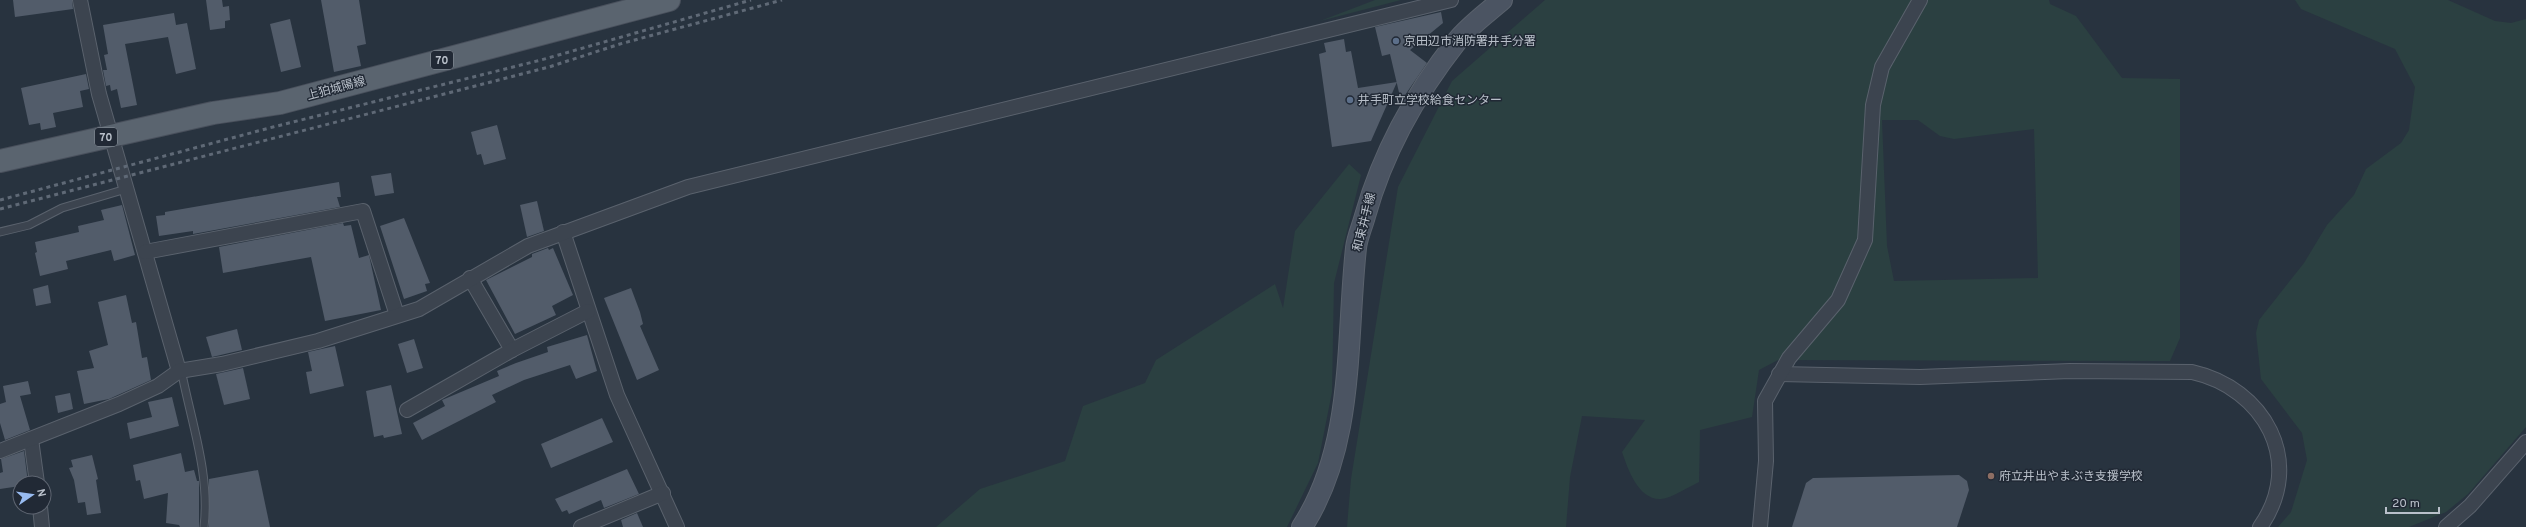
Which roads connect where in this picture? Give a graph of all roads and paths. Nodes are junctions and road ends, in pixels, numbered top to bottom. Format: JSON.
{"nodes":[{"id":1,"x":80,"y":0,"type":"edge"},
{"id":2,"x":669,"y":0,"type":"edge"},
{"id":3,"x":1451,"y":0,"type":"edge"},
{"id":4,"x":1502,"y":0,"type":"edge"},
{"id":5,"x":1920,"y":0,"type":"edge"},
{"id":6,"x":111,"y":136,"type":"junction"},
{"id":7,"x":0,"y":161,"type":"edge"},
{"id":8,"x":126,"y":189,"type":"junction"},
{"id":9,"x":0,"y":232,"type":"edge"},
{"id":10,"x":562,"y":232,"type":"junction"},
{"id":11,"x":144,"y":252,"type":"junction"},
{"id":12,"x":470,"y":278,"type":"junction"},
{"id":13,"x":588,"y":311,"type":"junction"},
{"id":14,"x":397,"y":315,"type":"junction"},
{"id":15,"x":512,"y":350,"type":"junction"},
{"id":16,"x":179,"y":371,"type":"junction"},
{"id":17,"x":1779,"y":374,"type":"junction"},
{"id":18,"x":407,"y":410,"type":"dead end"},
{"id":19,"x":31,"y":439,"type":"junction"},
{"id":20,"x":2526,"y":442,"type":"edge"},
{"id":21,"x":0,"y":451,"type":"edge"},
{"id":22,"x":36,"y":475,"type":"edge"},
{"id":23,"x":663,"y":493,"type":"junction"},
{"id":24,"x":41,"y":515,"type":"edge"},
{"id":25,"x":42,"y":527,"type":"edge"},
{"id":26,"x":204,"y":527,"type":"edge"},
{"id":27,"x":581,"y":527,"type":"edge"},
{"id":28,"x":678,"y":527,"type":"edge"},
{"id":29,"x":1302,"y":527,"type":"edge"},
{"id":30,"x":1760,"y":527,"type":"edge"},
{"id":31,"x":2260,"y":527,"type":"edge"},
{"id":32,"x":2446,"y":527,"type":"edge"}],
"edges":[{"from":1,"to":6,"type":"street"},
{"from":2,"to":6,"type":"main road","name":"上狛城陽線","number":"70"},
{"from":3,"to":10,"type":"street"},
{"from":4,"to":29,"type":"main road","name":"和束井手線"},
{"from":5,"to":17,"type":"street"},
{"from":6,"to":7,"type":"main road","name":"上狛城陽線","number":"70"},
{"from":6,"to":8,"type":"street"},
{"from":8,"to":9,"type":"lane"},
{"from":8,"to":11,"type":"street"},
{"from":10,"to":12,"type":"street"},
{"from":10,"to":13,"type":"street"},
{"from":11,"to":14,"type":"street"},
{"from":11,"to":16,"type":"street"},
{"from":12,"to":14,"type":"street"},
{"from":12,"to":15,"type":"street"},
{"from":13,"to":15,"type":"street"},
{"from":13,"to":23,"type":"street"},
{"from":14,"to":16,"type":"street"},
{"from":15,"to":18,"type":"street"},
{"from":16,"to":19,"type":"street"},
{"from":16,"to":26,"type":"lane"},
{"from":17,"to":30,"type":"street"},
{"from":17,"to":31,"type":"street"},
{"from":19,"to":21,"type":"street"},
{"from":19,"to":22,"type":"street"},
{"from":20,"to":32,"type":"street"},
{"from":23,"to":27,"type":"street"},
{"from":23,"to":28,"type":"street"},
{"from":24,"to":25,"type":"street"}]}
